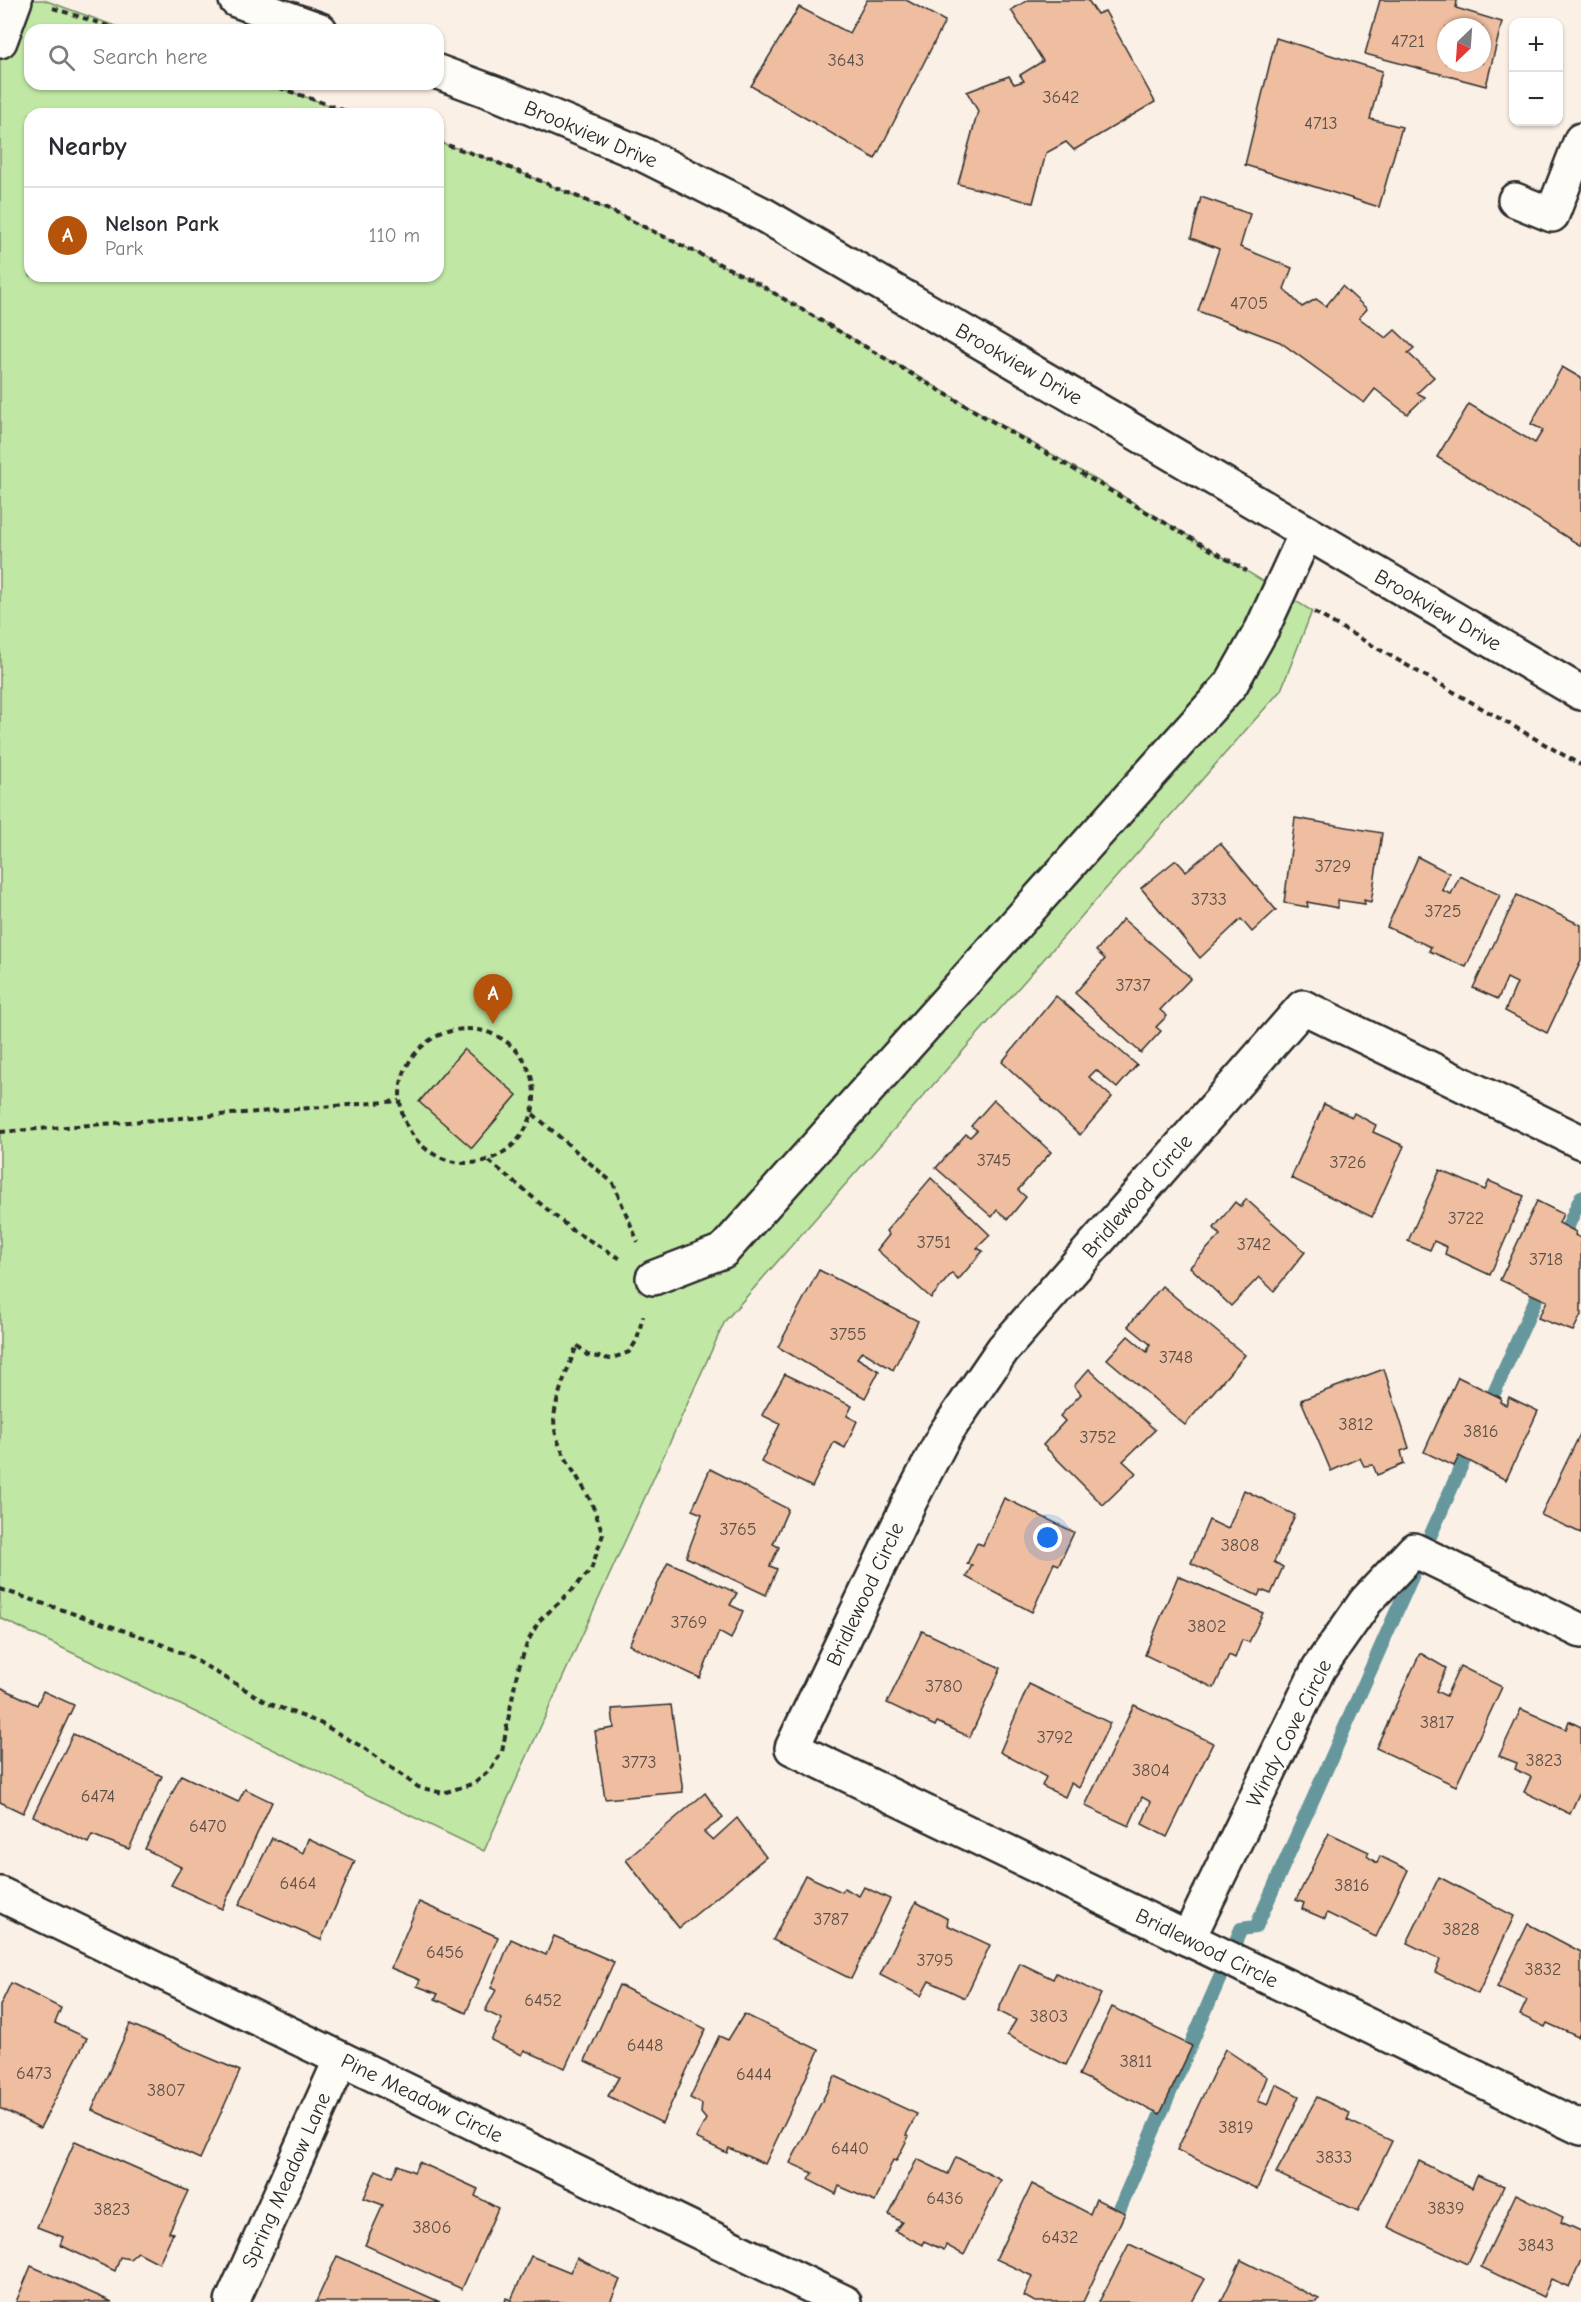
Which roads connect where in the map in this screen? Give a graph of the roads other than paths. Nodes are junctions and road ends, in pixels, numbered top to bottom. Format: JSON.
{"nodes":[{"id":1,"x":15,"y":0,"type":"edge"},
{"id":2,"x":236,"y":0,"type":"edge"},
{"id":3,"x":293,"y":10,"type":"edge"},
{"id":4,"x":312,"y":24,"type":"edge"},
{"id":5,"x":0,"y":41,"type":"edge"},
{"id":6,"x":444,"y":74,"type":"edge"},
{"id":7,"x":1581,"y":140,"type":"edge"},
{"id":8,"x":1515,"y":200,"type":"dead end"},
{"id":9,"x":1306,"y":533,"type":"junction"},
{"id":10,"x":1581,"y":693,"type":"edge"},
{"id":11,"x":1581,"y":1142,"type":"edge"},
{"id":12,"x":653,"y":1278,"type":"road end"},
{"id":13,"x":1581,"y":1631,"type":"edge"},
{"id":14,"x":0,"y":1894,"type":"edge"},
{"id":15,"x":1188,"y":1939,"type":"junction"},
{"id":16,"x":341,"y":2059,"type":"junction"},
{"id":17,"x":1581,"y":2128,"type":"edge"},
{"id":18,"x":232,"y":2302,"type":"edge"},
{"id":19,"x":844,"y":2302,"type":"edge"}],
"edges":[{"from":1,"to":5,"type":"street"},
{"from":2,"to":3,"type":"street"},
{"from":3,"to":4,"type":"street"},
{"from":6,"to":9,"type":"street","name":"Brookview Drive"},
{"from":7,"to":8,"type":"street"},
{"from":9,"to":10,"type":"street","name":"Brookview Drive"},
{"from":9,"to":12,"type":"street"},
{"from":11,"to":15,"type":"street","name":"Bridlewood Circle"},
{"from":13,"to":15,"type":"street","name":"Windy Cove Circle"},
{"from":14,"to":16,"type":"street","name":"Pine Meadow Circle"},
{"from":15,"to":17,"type":"street","name":"Bridlewood Circle"},
{"from":16,"to":18,"type":"street","name":"Spring Meadow Lane"},
{"from":16,"to":19,"type":"street","name":"Pine Meadow Circle"}]}
